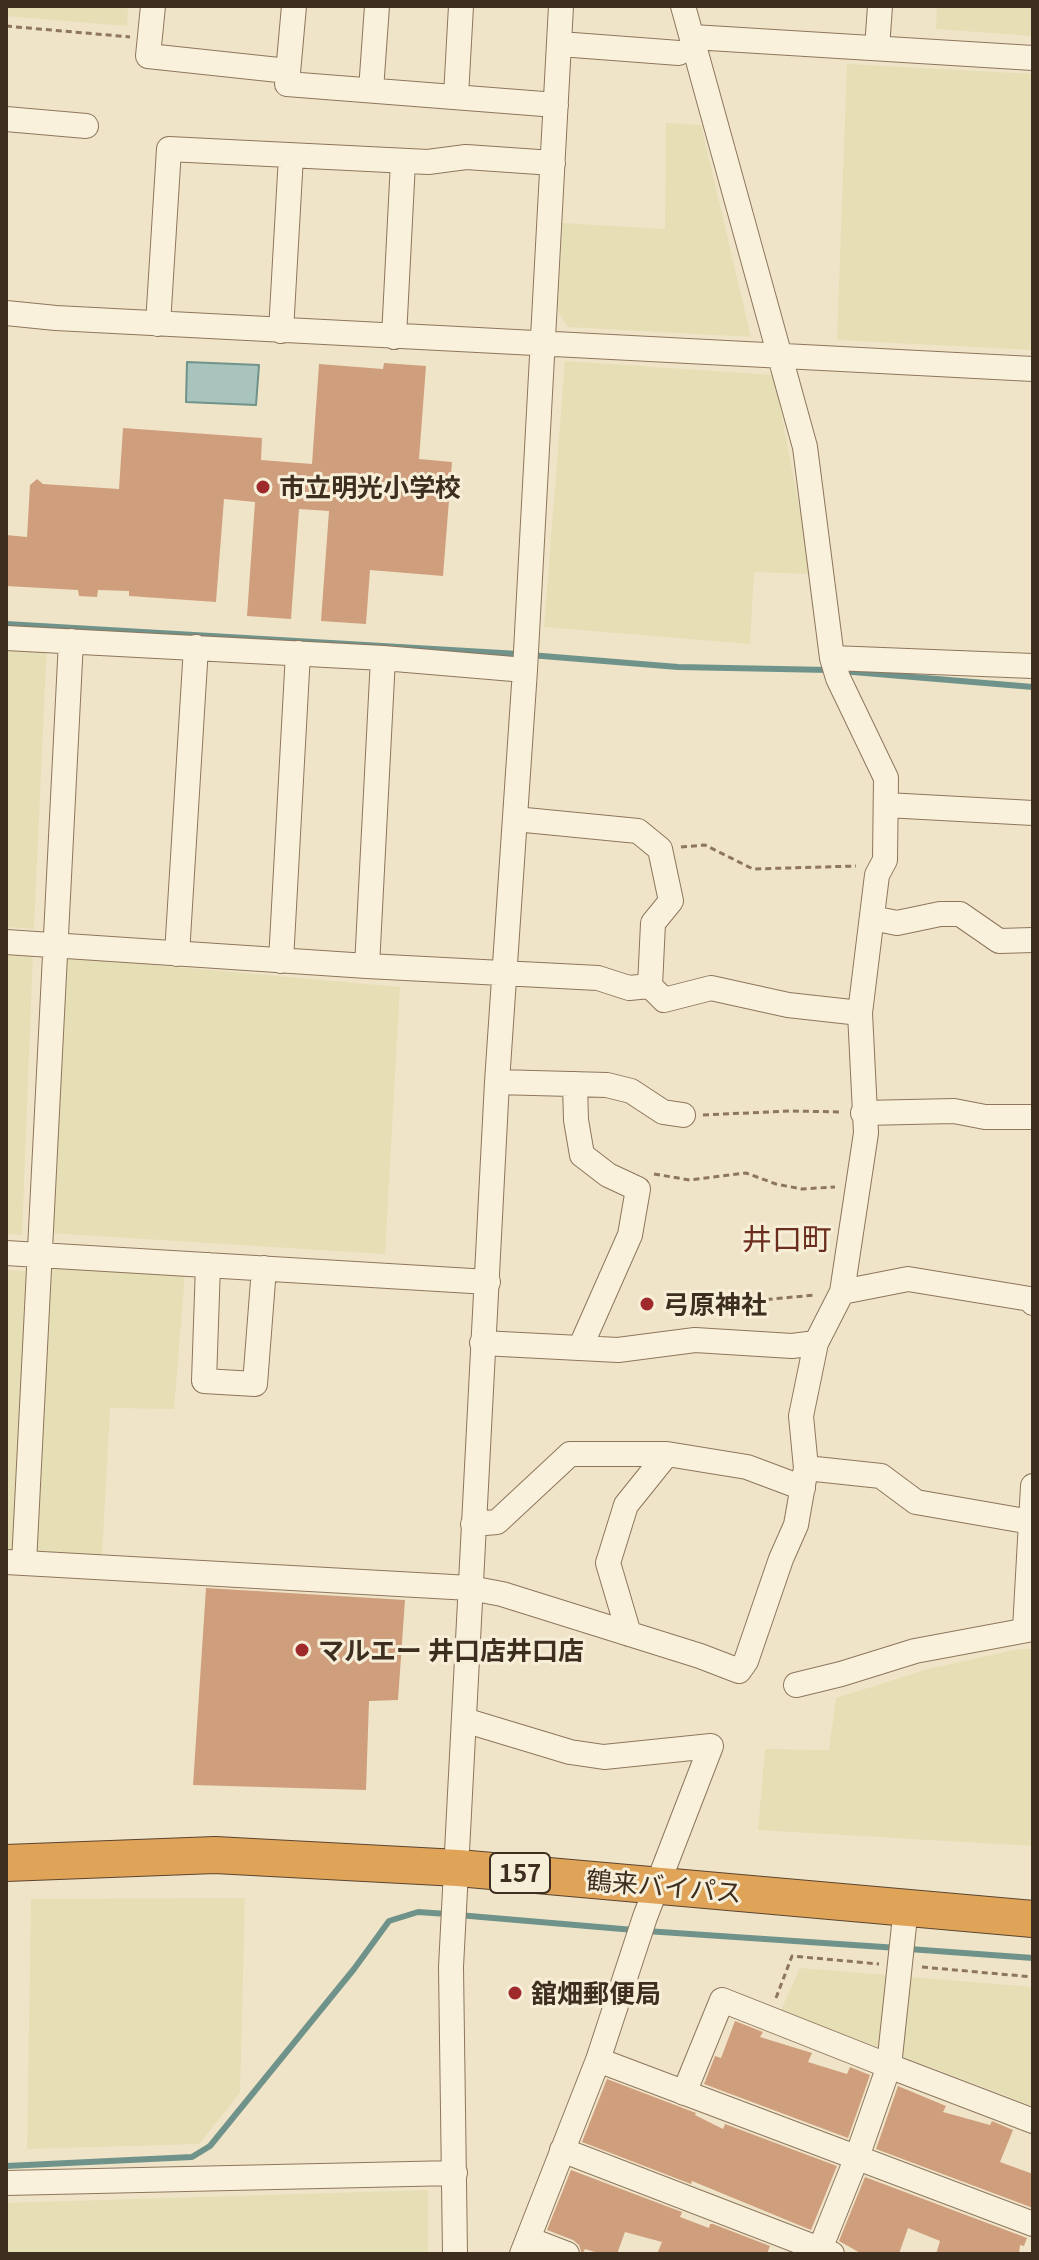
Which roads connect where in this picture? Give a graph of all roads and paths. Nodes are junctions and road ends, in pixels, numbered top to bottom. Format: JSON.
{"nodes":[{"id":1,"x":153,"y":6,"type":"edge"},
{"id":2,"x":294,"y":6,"type":"edge"},
{"id":3,"x":377,"y":6,"type":"edge"},
{"id":4,"x":461,"y":6,"type":"edge"},
{"id":5,"x":561,"y":6,"type":"edge"},
{"id":6,"x":683,"y":6,"type":"edge"},
{"id":7,"x":880,"y":6,"type":"edge"},
{"id":8,"x":6,"y":26,"type":"edge"},
{"id":9,"x":149,"y":39,"type":"junction"},
{"id":10,"x":560,"y":44,"type":"junction"},
{"id":11,"x":686,"y":45,"type":"junction"},
{"id":12,"x":877,"y":48,"type":"junction"},
{"id":13,"x":1033,"y":58,"type":"edge"},
{"id":14,"x":288,"y":71,"type":"junction"},
{"id":15,"x":371,"y":90,"type":"junction"},
{"id":16,"x":456,"y":96,"type":"junction"},
{"id":17,"x":556,"y":105,"type":"junction"},
{"id":18,"x":6,"y":119,"type":"edge"},
{"id":19,"x":86,"y":126,"type":"dead end"},
{"id":20,"x":291,"y":156,"type":"junction"},
{"id":21,"x":403,"y":162,"type":"junction"},
{"id":22,"x":553,"y":163,"type":"junction"},
{"id":23,"x":6,"y":313,"type":"edge"},
{"id":24,"x":158,"y":324,"type":"junction"},
{"id":25,"x":281,"y":331,"type":"junction"},
{"id":26,"x":394,"y":337,"type":"junction"},
{"id":27,"x":543,"y":344,"type":"junction"},
{"id":28,"x":780,"y":355,"type":"junction"},
{"id":29,"x":1033,"y":369,"type":"edge"},
{"id":30,"x":6,"y":638,"type":"edge"},
{"id":31,"x":71,"y":641,"type":"junction"},
{"id":32,"x":196,"y":647,"type":"junction"},
{"id":33,"x":298,"y":653,"type":"junction"},
{"id":34,"x":383,"y":658,"type":"junction"},
{"id":35,"x":526,"y":660,"type":"junction"},
{"id":36,"x":835,"y":666,"type":"junction"},
{"id":37,"x":1033,"y":666,"type":"edge"},
{"id":38,"x":886,"y":805,"type":"junction"},
{"id":39,"x":1033,"y":813,"type":"edge"},
{"id":40,"x":515,"y":819,"type":"junction"},
{"id":41,"x":660,"y":849,"type":"junction"},
{"id":42,"x":877,"y":875,"type":"junction"},
{"id":43,"x":872,"y":918,"type":"junction"},
{"id":44,"x":1033,"y":940,"type":"edge"},
{"id":45,"x":6,"y":942,"type":"edge"},
{"id":46,"x":55,"y":946,"type":"junction"},
{"id":47,"x":177,"y":954,"type":"junction"},
{"id":48,"x":281,"y":961,"type":"junction"},
{"id":49,"x":367,"y":966,"type":"junction"},
{"id":50,"x":506,"y":972,"type":"junction"},
{"id":51,"x":650,"y":986,"type":"junction"},
{"id":52,"x":860,"y":1013,"type":"junction"},
{"id":53,"x":497,"y":1082,"type":"junction"},
{"id":54,"x":575,"y":1084,"type":"junction"},
{"id":55,"x":863,"y":1113,"type":"junction"},
{"id":56,"x":683,"y":1115,"type":"joint"},
{"id":57,"x":1033,"y":1117,"type":"edge"},
{"id":58,"x":638,"y":1189,"type":"junction"},
{"id":59,"x":858,"y":1191,"type":"junction"},
{"id":60,"x":6,"y":1253,"type":"edge"},
{"id":61,"x":38,"y":1255,"type":"junction"},
{"id":62,"x":208,"y":1265,"type":"junction"},
{"id":63,"x":264,"y":1268,"type":"junction"},
{"id":64,"x":488,"y":1282,"type":"junction"},
{"id":65,"x":842,"y":1292,"type":"junction"},
{"id":66,"x":1033,"y":1303,"type":"edge"},
{"id":67,"x":687,"y":1307,"type":"dead end"},
{"id":68,"x":482,"y":1343,"type":"junction"},
{"id":69,"x":816,"y":1343,"type":"junction"},
{"id":70,"x":580,"y":1348,"type":"junction"},
{"id":71,"x":667,"y":1454,"type":"junction"},
{"id":72,"x":805,"y":1478,"type":"junction"},
{"id":73,"x":1033,"y":1486,"type":"edge"},
{"id":74,"x":1031,"y":1522,"type":"junction"},
{"id":75,"x":473,"y":1524,"type":"junction"},
{"id":76,"x":15,"y":1562,"type":"edge"},
{"id":77,"x":470,"y":1588,"type":"junction"},
{"id":78,"x":1029,"y":1629,"type":"edge"},
{"id":79,"x":629,"y":1634,"type":"junction"},
{"id":80,"x":796,"y":1685,"type":"dead end"},
{"id":81,"x":464,"y":1720,"type":"junction"},
{"id":82,"x":6,"y":1863,"type":"edge"},
{"id":83,"x":458,"y":1868,"type":"junction"},
{"id":84,"x":658,"y":1886,"type":"junction"},
{"id":85,"x":906,"y":1907,"type":"junction"},
{"id":86,"x":1033,"y":1919,"type":"edge"},
{"id":87,"x":598,"y":2060,"type":"junction"},
{"id":88,"x":889,"y":2066,"type":"junction"},
{"id":89,"x":684,"y":2093,"type":"junction"},
{"id":90,"x":1033,"y":2121,"type":"edge"},
{"id":91,"x":562,"y":2150,"type":"junction"},
{"id":92,"x":857,"y":2157,"type":"junction"},
{"id":93,"x":455,"y":2173,"type":"junction"},
{"id":94,"x":6,"y":2183,"type":"edge"},
{"id":95,"x":1033,"y":2224,"type":"edge"},
{"id":96,"x":525,"y":2247,"type":"edge"},
{"id":97,"x":823,"y":2252,"type":"edge"},
{"id":98,"x":455,"y":2254,"type":"edge"},
{"id":99,"x":567,"y":2254,"type":"edge"}],
"edges":[{"from":1,"to":9,"type":"street"},
{"from":2,"to":14,"type":"street"},
{"from":3,"to":15,"type":"street"},
{"from":4,"to":16,"type":"street"},
{"from":5,"to":10,"type":"street"},
{"from":6,"to":11,"type":"street"},
{"from":7,"to":12,"type":"street"},
{"from":8,"to":9,"type":"path"},
{"from":9,"to":14,"type":"street"},
{"from":10,"to":11,"type":"street"},
{"from":10,"to":17,"type":"street"},
{"from":11,"to":12,"type":"street"},
{"from":11,"to":28,"type":"street"},
{"from":12,"to":13,"type":"street"},
{"from":14,"to":15,"type":"street"},
{"from":15,"to":16,"type":"street"},
{"from":16,"to":17,"type":"street"},
{"from":17,"to":22,"type":"street"},
{"from":18,"to":19,"type":"street"},
{"from":20,"to":21,"type":"street"},
{"from":20,"to":24,"type":"street"},
{"from":20,"to":25,"type":"street"},
{"from":21,"to":22,"type":"street"},
{"from":21,"to":26,"type":"street"},
{"from":22,"to":27,"type":"street"},
{"from":23,"to":24,"type":"street"},
{"from":24,"to":25,"type":"street"},
{"from":25,"to":26,"type":"street"},
{"from":26,"to":27,"type":"street"},
{"from":27,"to":28,"type":"street"},
{"from":27,"to":35,"type":"street"},
{"from":28,"to":29,"type":"street"},
{"from":28,"to":36,"type":"street"},
{"from":30,"to":31,"type":"street"},
{"from":31,"to":32,"type":"street"},
{"from":31,"to":46,"type":"street"},
{"from":32,"to":33,"type":"street"},
{"from":32,"to":47,"type":"street"},
{"from":33,"to":34,"type":"street"},
{"from":33,"to":48,"type":"street"},
{"from":34,"to":35,"type":"street"},
{"from":34,"to":49,"type":"street"},
{"from":35,"to":40,"type":"street"},
{"from":36,"to":37,"type":"street"},
{"from":36,"to":38,"type":"street"},
{"from":38,"to":39,"type":"street"},
{"from":38,"to":42,"type":"street"},
{"from":40,"to":41,"type":"street"},
{"from":40,"to":50,"type":"street"},
{"from":41,"to":42,"type":"path"},
{"from":41,"to":51,"type":"street"},
{"from":42,"to":43,"type":"street"},
{"from":43,"to":44,"type":"street"},
{"from":43,"to":52,"type":"street"},
{"from":45,"to":46,"type":"street"},
{"from":46,"to":47,"type":"street"},
{"from":46,"to":61,"type":"street"},
{"from":47,"to":48,"type":"street"},
{"from":48,"to":49,"type":"street"},
{"from":49,"to":50,"type":"street"},
{"from":50,"to":51,"type":"street"},
{"from":50,"to":53,"type":"street"},
{"from":51,"to":52,"type":"street"},
{"from":52,"to":55,"type":"street"},
{"from":53,"to":54,"type":"street"},
{"from":53,"to":64,"type":"street"},
{"from":54,"to":56,"type":"street"},
{"from":54,"to":58,"type":"street"},
{"from":55,"to":56,"type":"path"},
{"from":55,"to":57,"type":"street"},
{"from":55,"to":59,"type":"street"},
{"from":58,"to":59,"type":"path"},
{"from":58,"to":70,"type":"street"},
{"from":59,"to":65,"type":"street"},
{"from":60,"to":61,"type":"street"},
{"from":61,"to":62,"type":"street"},
{"from":61,"to":76,"type":"street"},
{"from":62,"to":63,"type":"street"},
{"from":62,"to":63,"type":"street"},
{"from":63,"to":64,"type":"street"},
{"from":64,"to":68,"type":"street"},
{"from":65,"to":66,"type":"street"},
{"from":65,"to":67,"type":"path"},
{"from":65,"to":69,"type":"street"},
{"from":68,"to":70,"type":"street"},
{"from":68,"to":75,"type":"street"},
{"from":69,"to":70,"type":"street"},
{"from":69,"to":72,"type":"street"},
{"from":71,"to":72,"type":"street"},
{"from":71,"to":75,"type":"street"},
{"from":71,"to":79,"type":"street"},
{"from":72,"to":74,"type":"street"},
{"from":72,"to":79,"type":"street"},
{"from":73,"to":74,"type":"street"},
{"from":74,"to":78,"type":"street"},
{"from":75,"to":77,"type":"street"},
{"from":76,"to":77,"type":"street"},
{"from":77,"to":79,"type":"street"},
{"from":77,"to":81,"type":"street"},
{"from":78,"to":80,"type":"street"},
{"from":81,"to":83,"type":"street"},
{"from":81,"to":84,"type":"street"},
{"from":82,"to":83,"type":"highway","name":"鶴来バイパス","number":"157"},
{"from":83,"to":84,"type":"highway","name":"鶴来バイパス","number":"157"},
{"from":83,"to":93,"type":"street"},
{"from":84,"to":85,"type":"highway","name":"鶴来バイパス","number":"157"},
{"from":84,"to":87,"type":"street"},
{"from":85,"to":86,"type":"highway","name":"鶴来バイパス","number":"157"},
{"from":85,"to":88,"type":"street"},
{"from":87,"to":89,"type":"street"},
{"from":87,"to":91,"type":"street"},
{"from":88,"to":89,"type":"street"},
{"from":88,"to":90,"type":"street"},
{"from":88,"to":92,"type":"street"},
{"from":89,"to":92,"type":"street"},
{"from":91,"to":96,"type":"street"},
{"from":91,"to":97,"type":"street"},
{"from":92,"to":95,"type":"street"},
{"from":92,"to":97,"type":"street"},
{"from":93,"to":94,"type":"street"},
{"from":93,"to":98,"type":"street"},
{"from":96,"to":99,"type":"street"}]}
